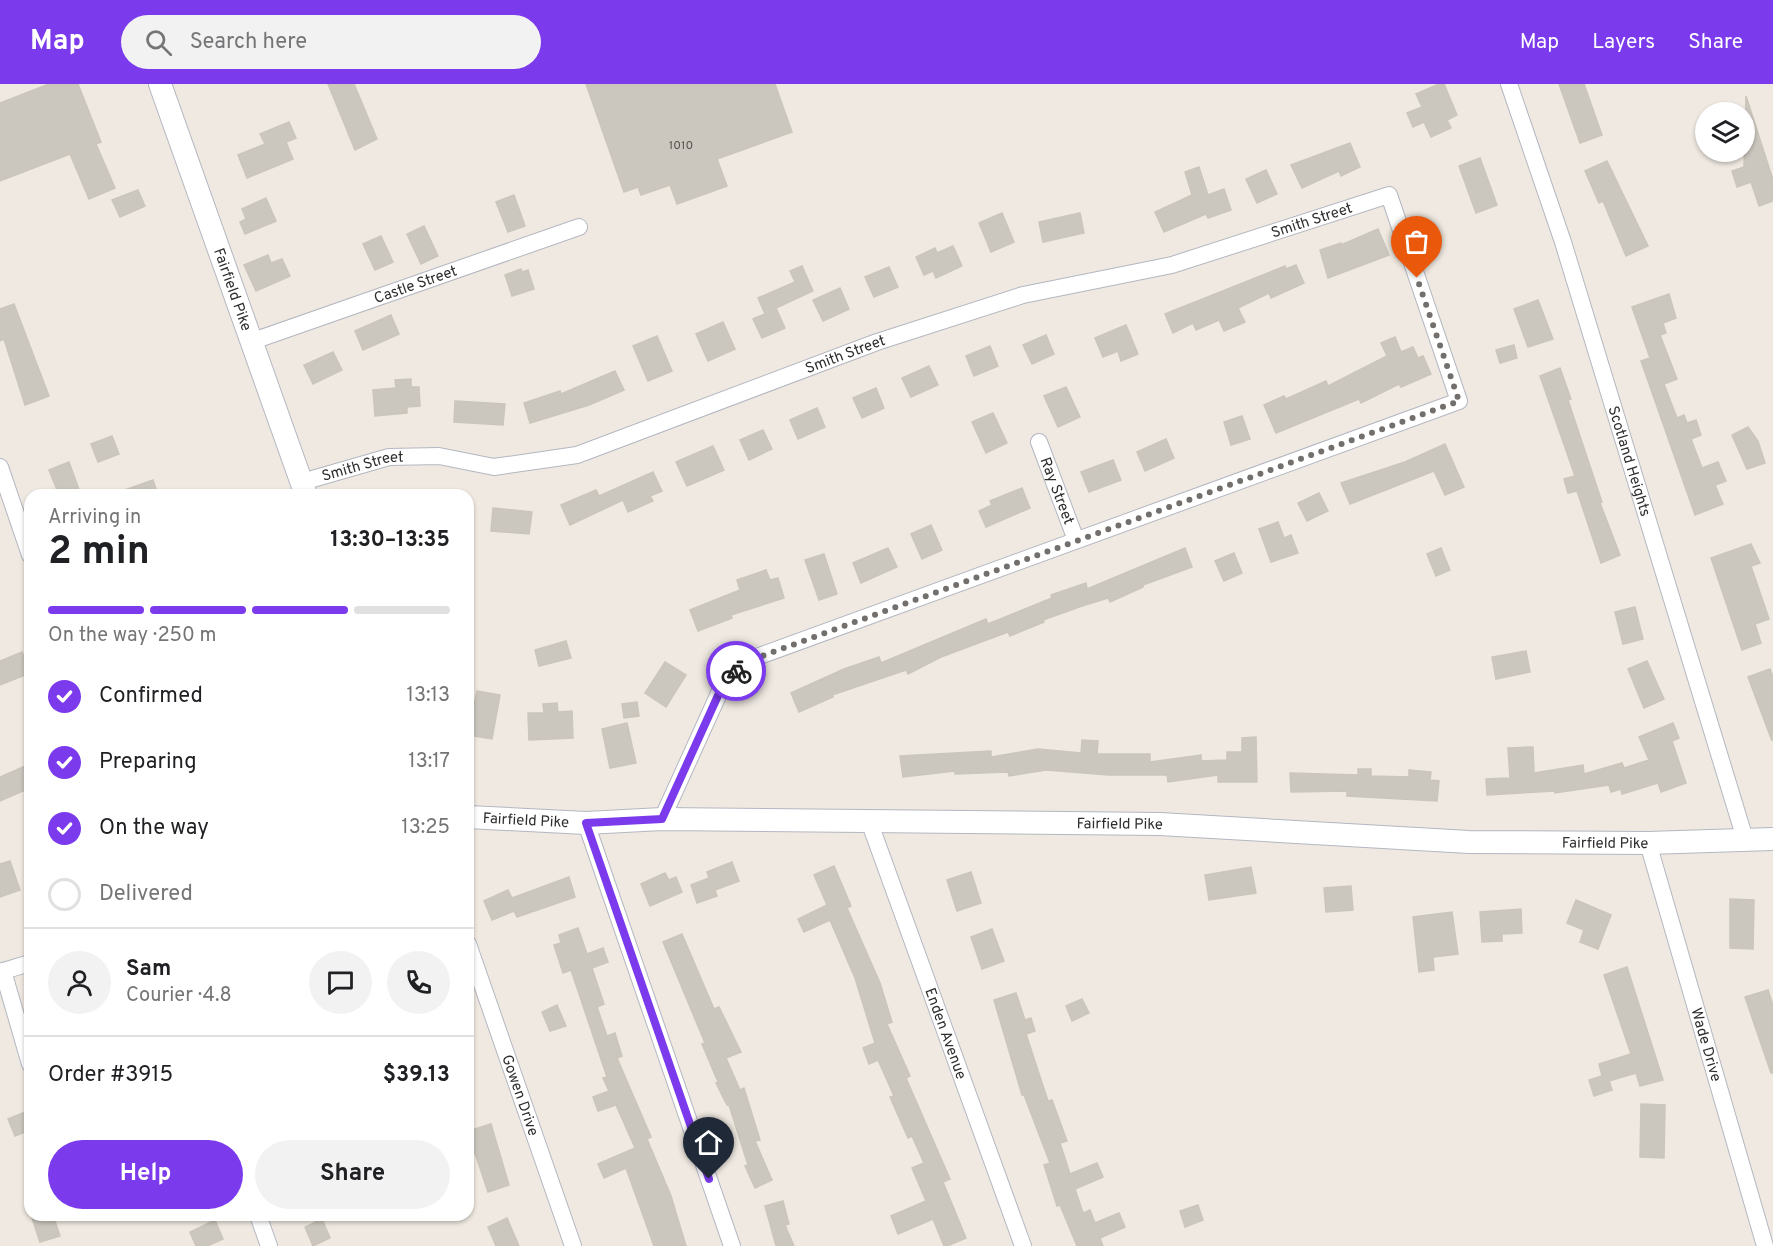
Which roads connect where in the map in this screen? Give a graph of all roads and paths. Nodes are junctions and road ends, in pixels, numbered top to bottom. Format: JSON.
{"nodes":[{"id":1,"x":160,"y":84,"type":"edge"},
{"id":2,"x":1509,"y":84,"type":"edge"},
{"id":3,"x":1389,"y":195,"type":"joint"},
{"id":4,"x":579,"y":227,"type":"dead end"},
{"id":5,"x":253,"y":341,"type":"junction"},
{"id":6,"x":1039,"y":442,"type":"dead end"},
{"id":7,"x":0,"y":467,"type":"edge"},
{"id":8,"x":304,"y":489,"type":"edge"},
{"id":9,"x":24,"y":537,"type":"edge"},
{"id":10,"x":1076,"y":540,"type":"junction"},
{"id":11,"x":474,"y":817,"type":"edge"},
{"id":12,"x":662,"y":819,"type":"junction"},
{"id":13,"x":869,"y":821,"type":"junction"},
{"id":14,"x":586,"y":823,"type":"junction"},
{"id":15,"x":1745,"y":839,"type":"junction"},
{"id":16,"x":1773,"y":839,"type":"edge"},
{"id":17,"x":1648,"y":843,"type":"junction"},
{"id":18,"x":474,"y":961,"type":"edge"},
{"id":19,"x":24,"y":965,"type":"edge"},
{"id":20,"x":2,"y":972,"type":"edge"},
{"id":21,"x":24,"y":1044,"type":"edge"},
{"id":22,"x":260,"y":1221,"type":"edge"},
{"id":23,"x":268,"y":1246,"type":"edge"},
{"id":24,"x":573,"y":1246,"type":"edge"},
{"id":25,"x":732,"y":1246,"type":"edge"},
{"id":26,"x":1023,"y":1246,"type":"edge"},
{"id":27,"x":1765,"y":1246,"type":"edge"}],
"edges":[{"from":1,"to":5,"type":"street","name":"Fairfield Pike"},
{"from":2,"to":15,"type":"street","name":"Scotland Heights"},
{"from":3,"to":8,"type":"street","name":"Smith Street"},
{"from":3,"to":10,"type":"street","name":"Ray Street"},
{"from":4,"to":5,"type":"street","name":"Castle Street"},
{"from":5,"to":8,"type":"street","name":"Fairfield Pike"},
{"from":6,"to":10,"type":"street","name":"Ray Street"},
{"from":7,"to":9,"type":"street"},
{"from":10,"to":12,"type":"street","name":"Ray Street"},
{"from":11,"to":14,"type":"street","name":"Fairfield Pike"},
{"from":12,"to":13,"type":"street","name":"Fairfield Pike"},
{"from":12,"to":14,"type":"street","name":"Fairfield Pike"},
{"from":13,"to":17,"type":"street","name":"Fairfield Pike"},
{"from":13,"to":26,"type":"street","name":"Enden Avenue"},
{"from":14,"to":25,"type":"street"},
{"from":15,"to":16,"type":"street","name":"Fairfield Pike"},
{"from":15,"to":17,"type":"street","name":"Fairfield Pike"},
{"from":17,"to":27,"type":"street","name":"Wade Drive"},
{"from":18,"to":24,"type":"street","name":"Gowen Drive"},
{"from":19,"to":20,"type":"street"},
{"from":20,"to":21,"type":"street"},
{"from":22,"to":23,"type":"street"}]}
